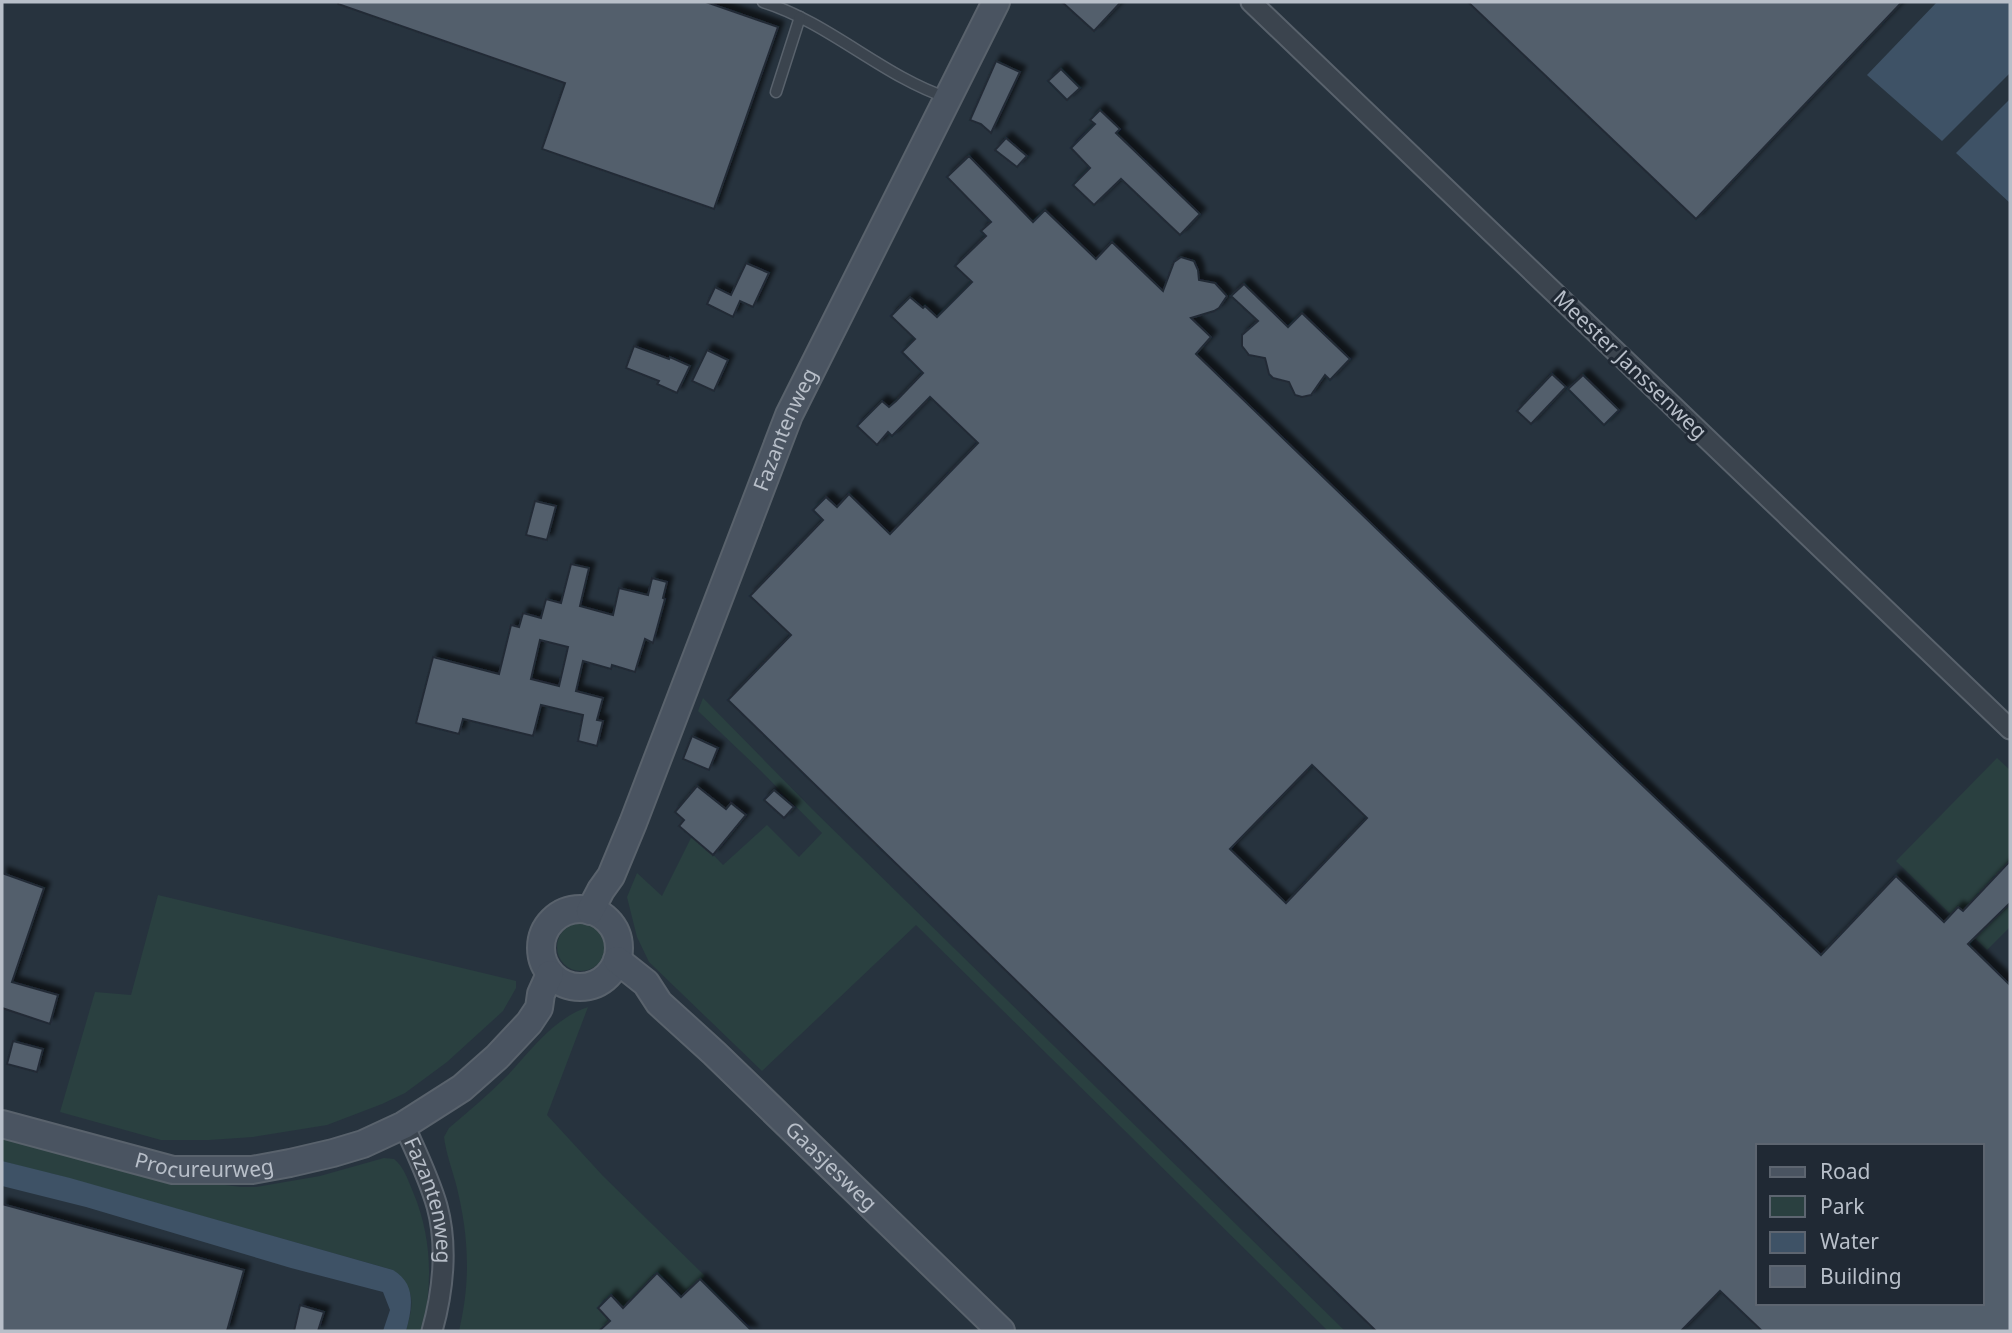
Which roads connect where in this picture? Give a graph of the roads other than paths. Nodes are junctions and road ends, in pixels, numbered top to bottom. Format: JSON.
{"nodes":[{"id":1,"x":1251,"y":2,"type":"edge"},
{"id":2,"x":771,"y":3,"type":"edge"},
{"id":3,"x":992,"y":4,"type":"edge"},
{"id":4,"x":800,"y":17,"type":"junction"},
{"id":5,"x":775,"y":92,"type":"dead end"},
{"id":6,"x":948,"y":98,"type":"junction"},
{"id":7,"x":2010,"y":729,"type":"edge"},
{"id":8,"x":598,"y":915,"type":"junction"},
{"id":9,"x":611,"y":969,"type":"junction"},
{"id":10,"x":559,"y":980,"type":"junction"},
{"id":11,"x":2,"y":1124,"type":"edge"},
{"id":12,"x":404,"y":1125,"type":"junction"},
{"id":13,"x":432,"y":1331,"type":"edge"},
{"id":14,"x":1001,"y":1331,"type":"edge"}],
"edges":[{"from":1,"to":7,"type":"street","name":"Meester Janssenweg"},
{"from":2,"to":4,"type":"lane"},
{"from":3,"to":6,"type":"main road","name":"Fazantenweg"},
{"from":4,"to":5,"type":"lane"},
{"from":4,"to":6,"type":"lane"},
{"from":6,"to":8,"type":"main road","name":"Fazantenweg"},
{"from":8,"to":9,"type":"main road"},
{"from":8,"to":10,"type":"main road"},
{"from":9,"to":10,"type":"main road"},
{"from":9,"to":14,"type":"main road","name":"Gaasjesweg"},
{"from":10,"to":12,"type":"main road","name":"Fazantenweg"},
{"from":11,"to":12,"type":"main road","name":"Procureurweg"},
{"from":12,"to":13,"type":"street","name":"Fazantenweg"}]}
